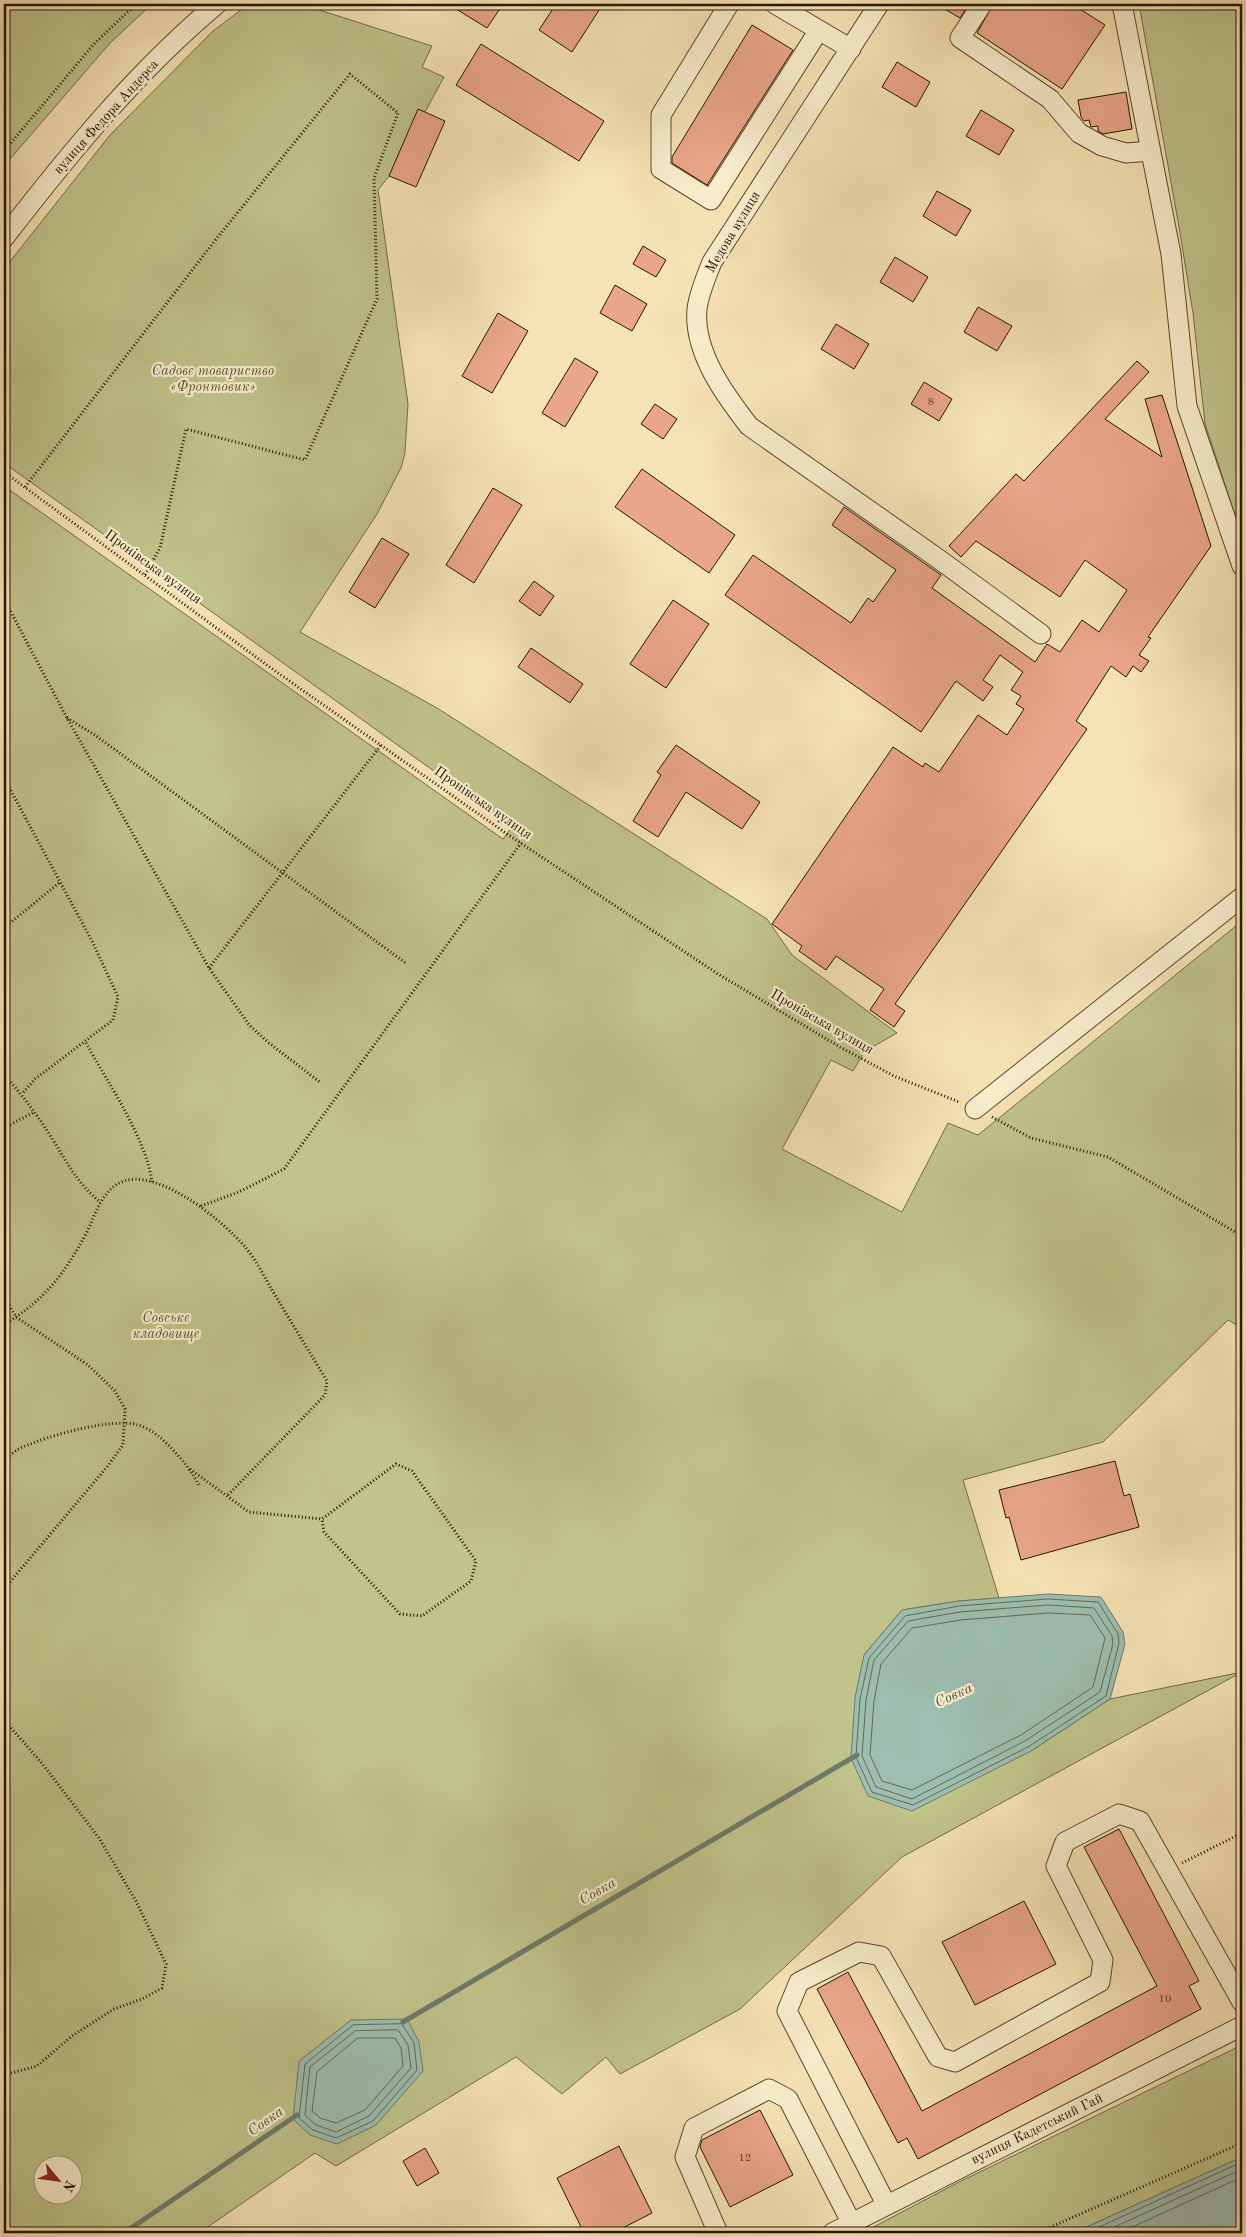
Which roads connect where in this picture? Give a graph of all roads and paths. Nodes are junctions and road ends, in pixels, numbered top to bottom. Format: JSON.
{"nodes":[{"id":1,"x":136,"y":4,"type":"edge"},
{"id":2,"x":217,"y":4,"type":"edge"},
{"id":3,"x":729,"y":4,"type":"edge"},
{"id":4,"x":776,"y":4,"type":"edge"},
{"id":5,"x":880,"y":4,"type":"edge"},
{"id":6,"x":982,"y":4,"type":"edge"},
{"id":7,"x":1122,"y":4,"type":"edge"},
{"id":8,"x":819,"y":30,"type":"junction"},
{"id":9,"x":850,"y":49,"type":"junction"},
{"id":10,"x":4,"y":150,"type":"edge"},
{"id":11,"x":1150,"y":151,"type":"junction"},
{"id":12,"x":4,"y":238,"type":"edge"},
{"id":13,"x":4,"y":472,"type":"edge"},
{"id":14,"x":25,"y":487,"type":"junction"},
{"id":15,"x":1242,"y":566,"type":"edge"},
{"id":16,"x":145,"y":575,"type":"junction"},
{"id":17,"x":4,"y":599,"type":"edge"},
{"id":18,"x":1041,"y":634,"type":"dead end"},
{"id":19,"x":67,"y":718,"type":"junction"},
{"id":20,"x":381,"y":745,"type":"junction"},
{"id":21,"x":4,"y":778,"type":"edge"},
{"id":22,"x":521,"y":843,"type":"junction"},
{"id":23,"x":283,"y":872,"type":"junction"},
{"id":24,"x":60,"y":882,"type":"junction"},
{"id":25,"x":1242,"y":897,"type":"edge"},
{"id":26,"x":4,"y":928,"type":"edge"},
{"id":27,"x":407,"y":964,"type":"dead end"},
{"id":28,"x":209,"y":968,"type":"junction"},
{"id":29,"x":86,"y":1043,"type":"junction"},
{"id":30,"x":4,"y":1074,"type":"edge"},
{"id":31,"x":320,"y":1083,"type":"dead end"},
{"id":32,"x":22,"y":1094,"type":"junction"},
{"id":33,"x":975,"y":1109,"type":"junction"},
{"id":34,"x":34,"y":1112,"type":"junction"},
{"id":35,"x":4,"y":1128,"type":"edge"},
{"id":36,"x":152,"y":1182,"type":"junction"},
{"id":37,"x":100,"y":1202,"type":"junction"},
{"id":38,"x":201,"y":1206,"type":"junction"},
{"id":39,"x":1242,"y":1236,"type":"edge"},
{"id":40,"x":4,"y":1296,"type":"edge"},
{"id":41,"x":16,"y":1317,"type":"junction"},
{"id":42,"x":4,"y":1325,"type":"edge"},
{"id":43,"x":124,"y":1424,"type":"junction"},
{"id":44,"x":4,"y":1460,"type":"edge"},
{"id":45,"x":190,"y":1469,"type":"junction"},
{"id":46,"x":199,"y":1485,"type":"dead end"},
{"id":47,"x":227,"y":1496,"type":"junction"},
{"id":48,"x":322,"y":1519,"type":"junction"},
{"id":49,"x":4,"y":1590,"type":"edge"},
{"id":50,"x":4,"y":1720,"type":"edge"},
{"id":51,"x":1242,"y":1833,"type":"edge"},
{"id":52,"x":1168,"y":1870,"type":"junction"},
{"id":53,"x":1242,"y":2002,"type":"edge"},
{"id":54,"x":1242,"y":2026,"type":"edge"},
{"id":55,"x":4,"y":2075,"type":"edge"},
{"id":56,"x":1242,"y":2143,"type":"edge"},
{"id":57,"x":886,"y":2204,"type":"junction"},
{"id":58,"x":851,"y":2222,"type":"junction"},
{"id":59,"x":718,"y":2233,"type":"edge"},
{"id":60,"x":832,"y":2233,"type":"edge"},
{"id":61,"x":1037,"y":2233,"type":"edge"}],
"edges":[{"from":1,"to":10,"type":"path"},
{"from":2,"to":12,"type":"street","name":"вулиця Федора Андерса"},
{"from":3,"to":8,"type":"street"},
{"from":4,"to":8,"type":"street"},
{"from":5,"to":9,"type":"street","name":"Медова вулиця"},
{"from":6,"to":11,"type":"street"},
{"from":7,"to":11,"type":"street"},
{"from":8,"to":9,"type":"street"},
{"from":9,"to":18,"type":"street","name":"Медова вулиця"},
{"from":11,"to":15,"type":"street"},
{"from":13,"to":14,"type":"path","name":"Пронівська вулиця"},
{"from":14,"to":16,"type":"path","name":"Пронівська вулиця"},
{"from":14,"to":16,"type":"path"},
{"from":16,"to":20,"type":"path","name":"Пронівська вулиця"},
{"from":17,"to":19,"type":"path"},
{"from":19,"to":23,"type":"path"},
{"from":19,"to":28,"type":"path"},
{"from":20,"to":22,"type":"path","name":"Пронівська вулиця"},
{"from":20,"to":23,"type":"path"},
{"from":21,"to":24,"type":"path"},
{"from":22,"to":33,"type":"path","name":"Пронівська вулиця"},
{"from":22,"to":38,"type":"path"},
{"from":23,"to":27,"type":"path"},
{"from":23,"to":28,"type":"path"},
{"from":24,"to":26,"type":"path"},
{"from":24,"to":29,"type":"path"},
{"from":25,"to":33,"type":"street"},
{"from":28,"to":31,"type":"path"},
{"from":29,"to":32,"type":"path"},
{"from":29,"to":36,"type":"path"},
{"from":30,"to":32,"type":"path"},
{"from":32,"to":34,"type":"path"},
{"from":33,"to":39,"type":"path","name":"Пронівська вулиця"},
{"from":34,"to":35,"type":"path"},
{"from":34,"to":37,"type":"path"},
{"from":36,"to":37,"type":"path"},
{"from":36,"to":38,"type":"path"},
{"from":37,"to":41,"type":"path"},
{"from":38,"to":47,"type":"path"},
{"from":40,"to":41,"type":"path"},
{"from":41,"to":42,"type":"path"},
{"from":41,"to":43,"type":"path"},
{"from":43,"to":44,"type":"path"},
{"from":43,"to":45,"type":"path"},
{"from":43,"to":49,"type":"path"},
{"from":45,"to":46,"type":"path"},
{"from":45,"to":47,"type":"path"},
{"from":47,"to":48,"type":"path"},
{"from":48,"to":48,"type":"path"},
{"from":50,"to":55,"type":"path"},
{"from":51,"to":52,"type":"path"},
{"from":52,"to":53,"type":"street"},
{"from":52,"to":57,"type":"street"},
{"from":54,"to":57,"type":"street","name":"вулиця Кадетський Гай"},
{"from":56,"to":61,"type":"path"},
{"from":57,"to":58,"type":"street","name":"вулиця Кадетський Гай"},
{"from":58,"to":59,"type":"street"},
{"from":58,"to":60,"type":"street","name":"вулиця Кадетський Гай"}]}
